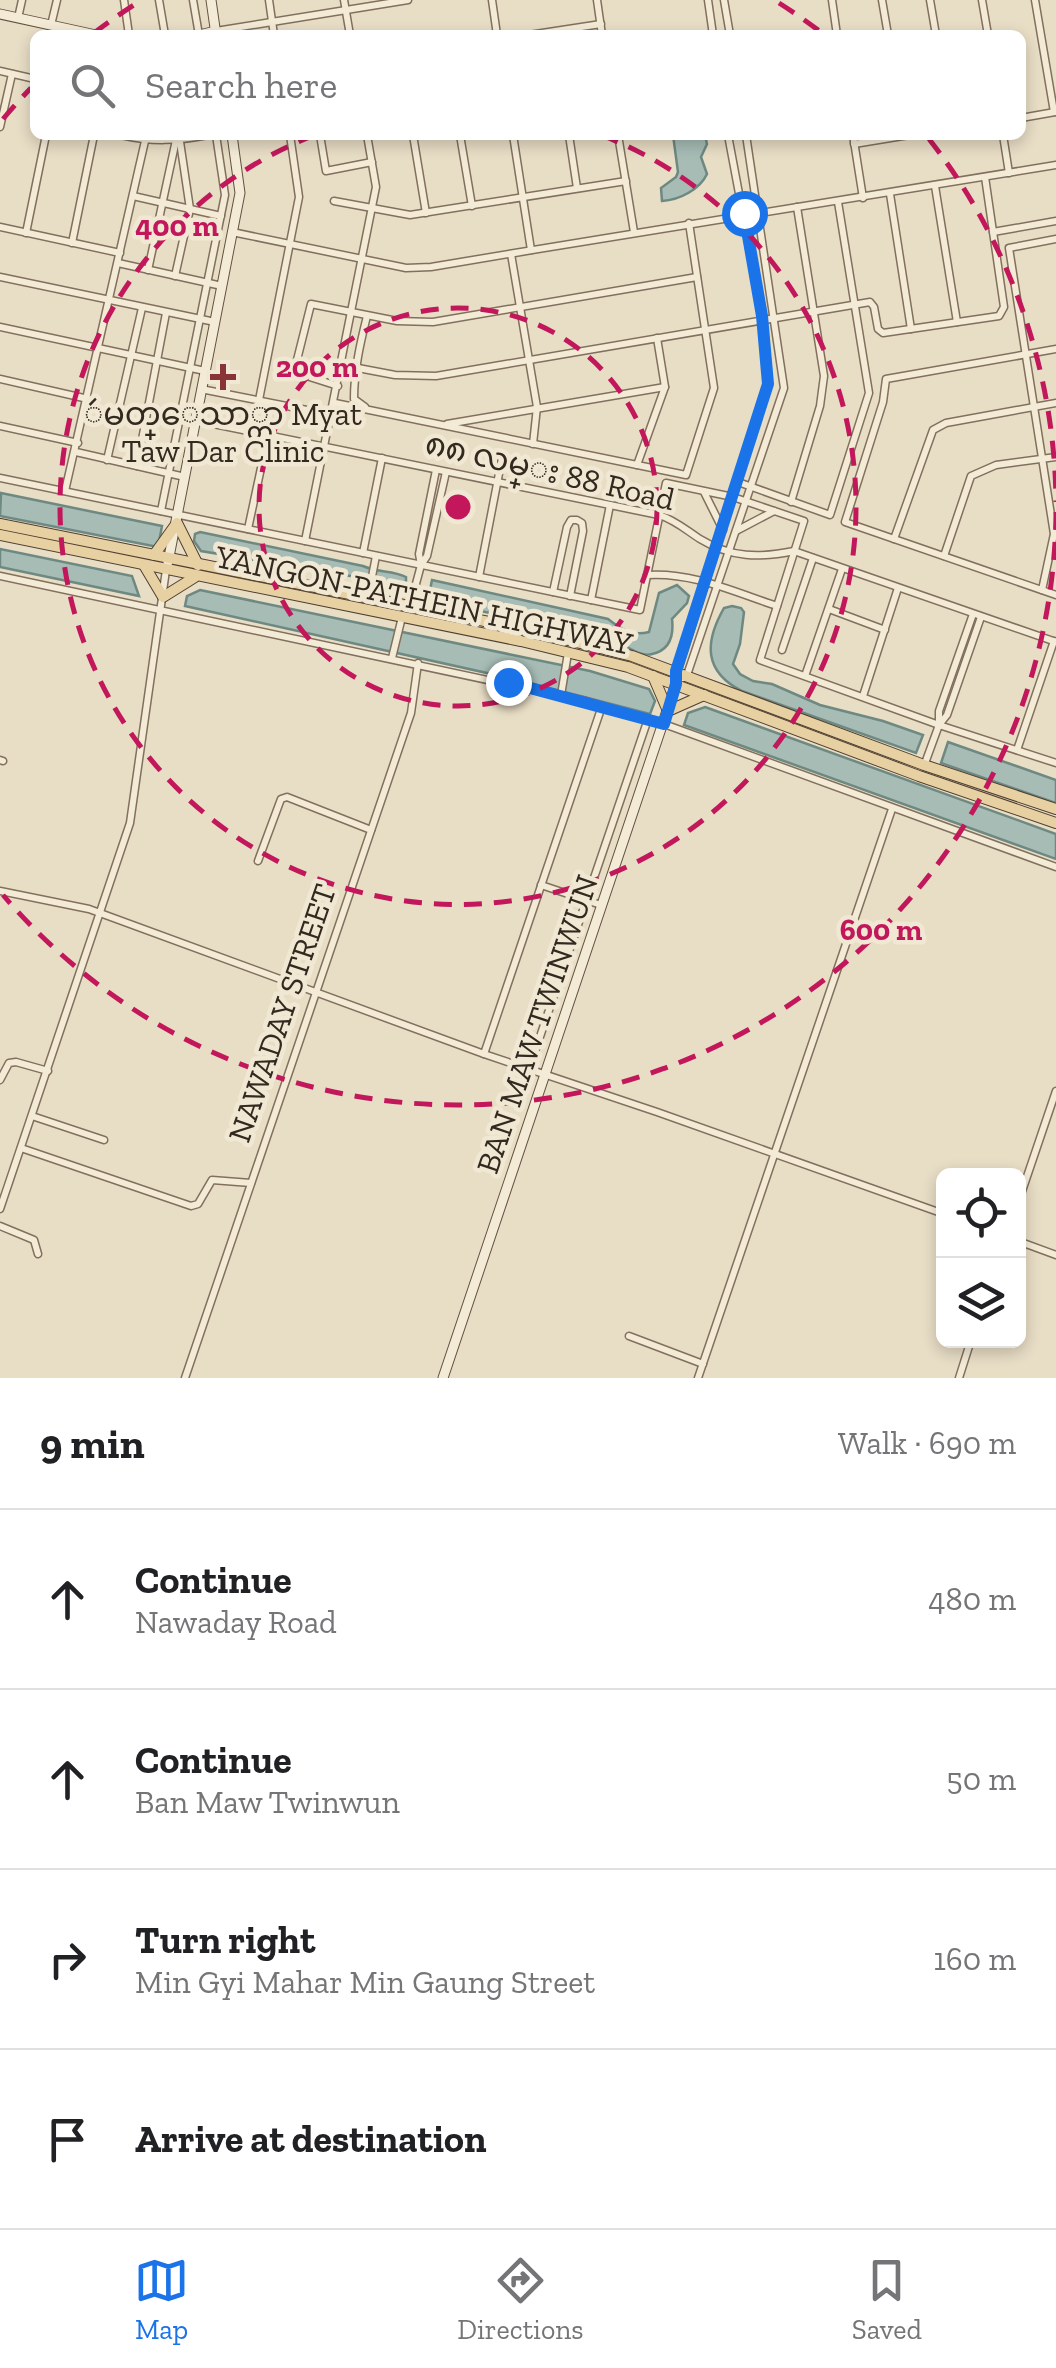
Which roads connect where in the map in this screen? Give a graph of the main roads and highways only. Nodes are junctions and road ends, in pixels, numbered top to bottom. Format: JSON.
{"nodes":[{"id":1,"x":0,"y":524,"type":"edge"},
{"id":2,"x":0,"y":535,"type":"edge"},
{"id":3,"x":154,"y":555,"type":"junction"},
{"id":4,"x":168,"y":564,"type":"junction"},
{"id":5,"x":144,"y":565,"type":"junction"},
{"id":6,"x":197,"y":571,"type":"junction"},
{"id":7,"x":653,"y":676,"type":"junction"},
{"id":8,"x":704,"y":695,"type":"junction"},
{"id":9,"x":922,"y":770,"type":"junction"},
{"id":10,"x":1056,"y":810,"type":"edge"},
{"id":11,"x":1056,"y":822,"type":"edge"}],
"edges":[{"from":1,"to":3,"type":"main road","name":"YANGON-PATHEIN HIGHWAY"},
{"from":2,"to":5,"type":"main road","name":"YANGON-PATHEIN HIGHWAY"},
{"from":3,"to":4,"type":"main road","name":"YANGON-PATHEIN HIGHWAY"},
{"from":3,"to":6,"type":"main road"},
{"from":4,"to":5,"type":"main road","name":"YANGON-PATHEIN HIGHWAY"},
{"from":4,"to":6,"type":"main road","name":"YANGON-PATHEIN HIGHWAY"},
{"from":5,"to":6,"type":"main road"},
{"from":6,"to":7,"type":"main road","name":"YANGON-PATHEIN HIGHWAY"},
{"from":6,"to":9,"type":"main road","name":"YANGON-PATHEIN HIGHWAY"},
{"from":7,"to":8,"type":"main road","name":"YANGON-PATHEIN HIGHWAY"},
{"from":7,"to":8,"type":"main road"},
{"from":8,"to":9,"type":"main road","name":"YANGON-PATHEIN HIGHWAY"},
{"from":9,"to":10,"type":"main road","name":"YANGON-PATHEIN HIGHWAY"},
{"from":9,"to":11,"type":"main road","name":"YANGON-PATHEIN HIGHWAY"}]}
